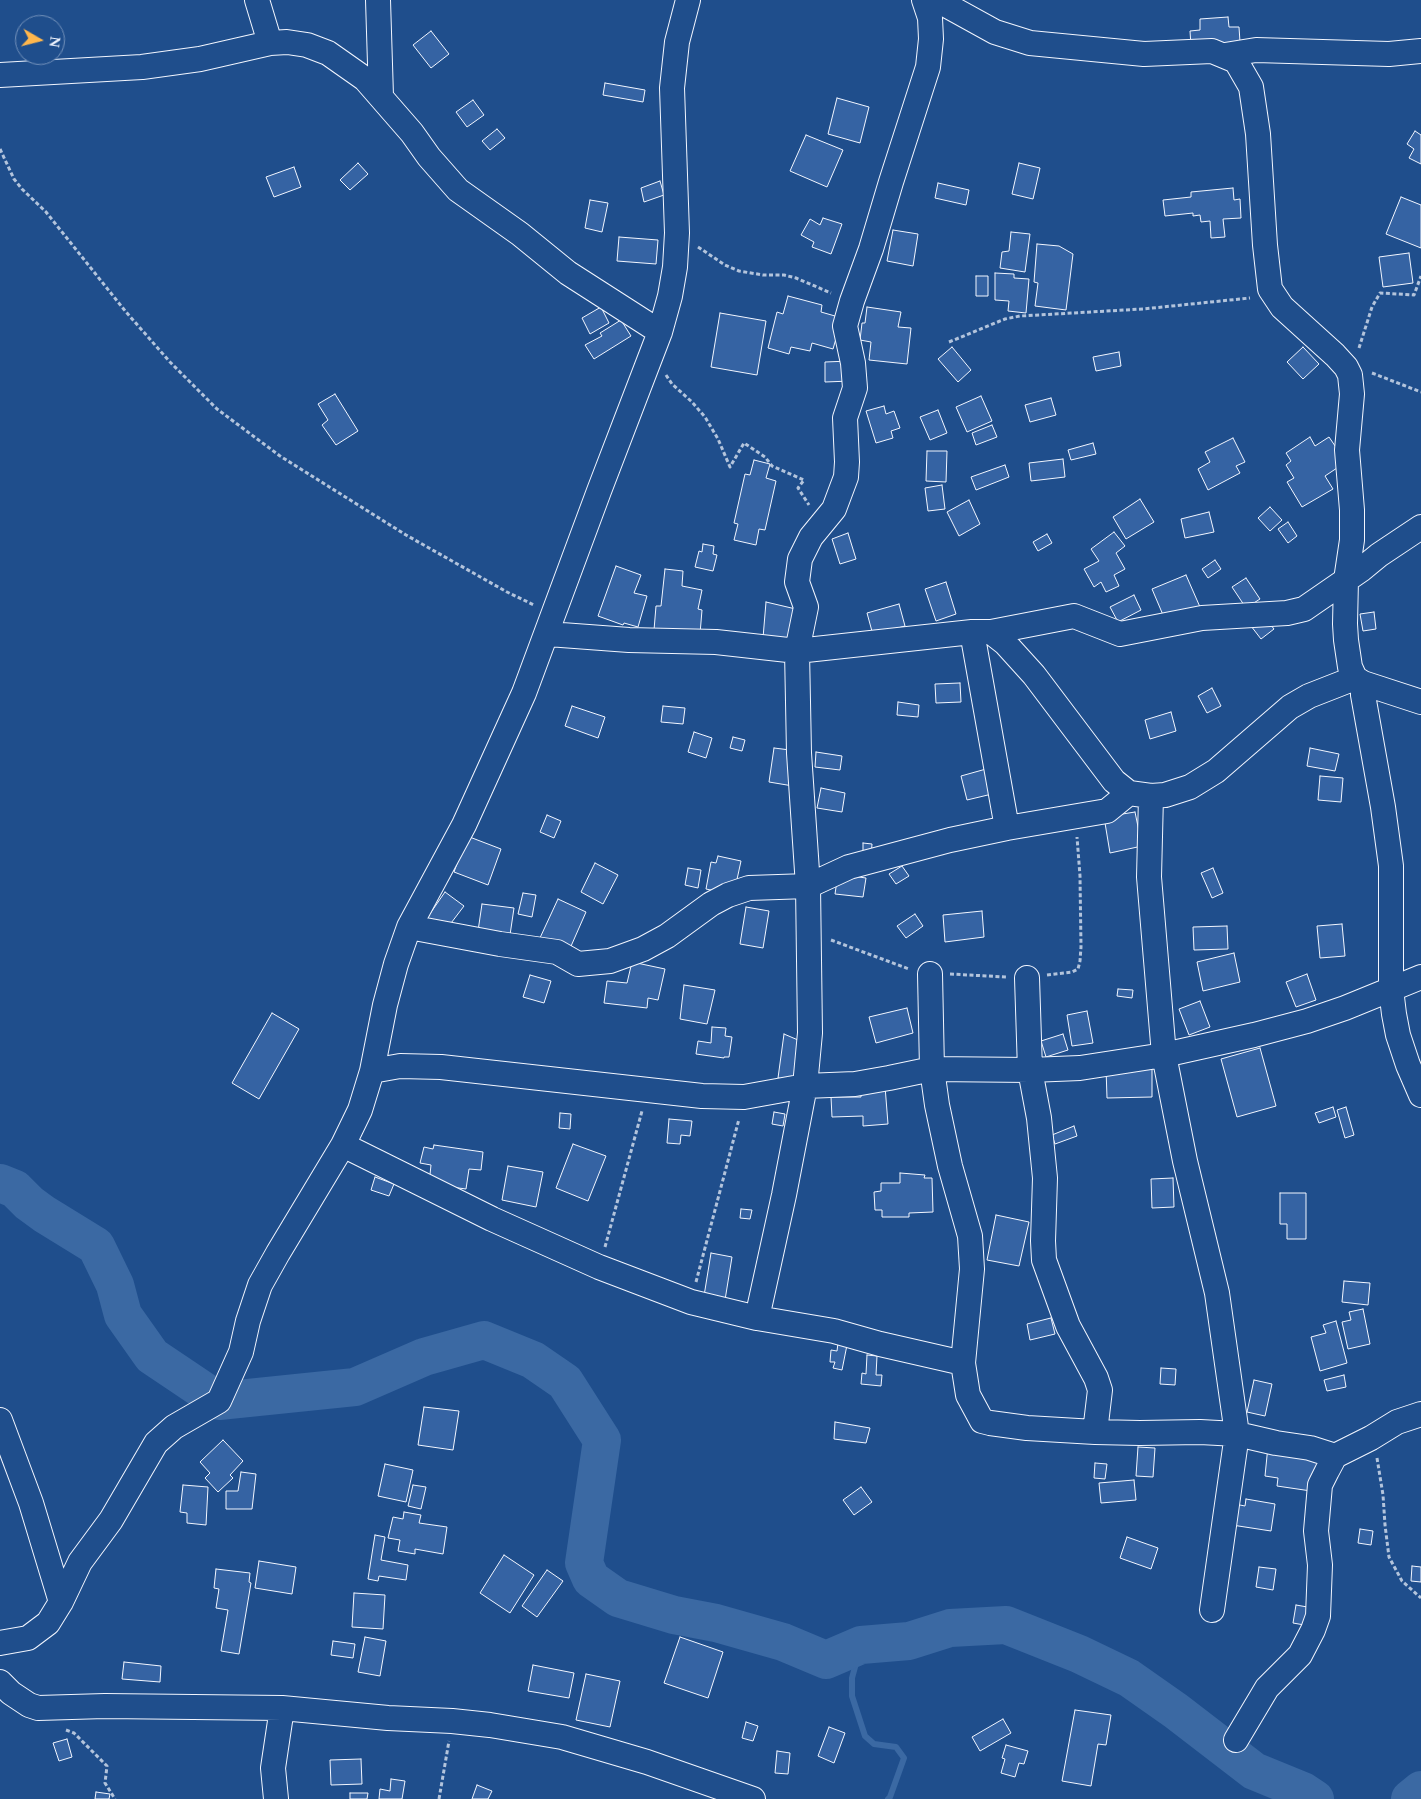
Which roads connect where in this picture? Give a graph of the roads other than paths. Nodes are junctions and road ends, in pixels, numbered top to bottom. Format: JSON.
{"nodes":[{"id":1,"x":257,"y":0,"type":"edge"},
{"id":2,"x":378,"y":0,"type":"edge"},
{"id":3,"x":688,"y":0,"type":"edge"},
{"id":4,"x":924,"y":0,"type":"edge"},
{"id":5,"x":937,"y":0,"type":"edge"},
{"id":6,"x":270,"y":43,"type":"junction"},
{"id":7,"x":1421,"y":51,"type":"edge"},
{"id":8,"x":1225,"y":55,"type":"junction"},
{"id":9,"x":0,"y":75,"type":"edge"},
{"id":10,"x":381,"y":96,"type":"junction"},
{"id":11,"x":660,"y":332,"type":"junction"},
{"id":12,"x":1421,"y":527,"type":"edge"},
{"id":13,"x":1346,"y":580,"type":"junction"},
{"id":14,"x":551,"y":624,"type":"junction"},
{"id":15,"x":982,"y":632,"type":"junction"},
{"id":16,"x":797,"y":651,"type":"junction"},
{"id":17,"x":1359,"y":681,"type":"junction"},
{"id":18,"x":1421,"y":702,"type":"edge"},
{"id":19,"x":1140,"y":795,"type":"junction"},
{"id":20,"x":1007,"y":828,"type":"junction"},
{"id":21,"x":808,"y":886,"type":"junction"},
{"id":22,"x":409,"y":927,"type":"junction"},
{"id":23,"x":930,"y":974,"type":"road end"},
{"id":24,"x":1421,"y":977,"type":"edge"},
{"id":25,"x":1026,"y":978,"type":"road end"},
{"id":26,"x":1391,"y":989,"type":"junction"},
{"id":27,"x":1164,"y":1055,"type":"junction"},
{"id":28,"x":932,"y":1069,"type":"junction"},
{"id":29,"x":1030,"y":1070,"type":"junction"},
{"id":30,"x":372,"y":1071,"type":"junction"},
{"id":31,"x":805,"y":1086,"type":"junction"},
{"id":32,"x":1421,"y":1095,"type":"edge"},
{"id":33,"x":344,"y":1145,"type":"junction"},
{"id":34,"x":757,"y":1318,"type":"junction"},
{"id":35,"x":963,"y":1363,"type":"junction"},
{"id":36,"x":1421,"y":1414,"type":"edge"},
{"id":37,"x":0,"y":1420,"type":"edge"},
{"id":38,"x":1095,"y":1432,"type":"junction"},
{"id":39,"x":1237,"y":1434,"type":"junction"},
{"id":40,"x":1335,"y":1456,"type":"junction"},
{"id":41,"x":61,"y":1602,"type":"junction"},
{"id":42,"x":1212,"y":1610,"type":"dead end"},
{"id":43,"x":0,"y":1643,"type":"edge"},
{"id":44,"x":0,"y":1682,"type":"edge"},
{"id":45,"x":282,"y":1708,"type":"junction"},
{"id":46,"x":1236,"y":1740,"type":"dead end"},
{"id":47,"x":276,"y":1799,"type":"edge"},
{"id":48,"x":752,"y":1799,"type":"edge"}],
"edges":[{"from":1,"to":6,"type":"street"},
{"from":2,"to":10,"type":"street"},
{"from":3,"to":11,"type":"street"},
{"from":4,"to":16,"type":"street"},
{"from":5,"to":8,"type":"street"},
{"from":6,"to":9,"type":"street"},
{"from":6,"to":10,"type":"street"},
{"from":7,"to":8,"type":"street"},
{"from":8,"to":13,"type":"street"},
{"from":10,"to":11,"type":"street"},
{"from":11,"to":14,"type":"street"},
{"from":12,"to":13,"type":"street"},
{"from":13,"to":15,"type":"street"},
{"from":13,"to":17,"type":"street"},
{"from":14,"to":16,"type":"street"},
{"from":14,"to":22,"type":"street"},
{"from":15,"to":16,"type":"street"},
{"from":15,"to":19,"type":"street"},
{"from":15,"to":20,"type":"street"},
{"from":16,"to":21,"type":"street"},
{"from":17,"to":18,"type":"street"},
{"from":17,"to":19,"type":"street"},
{"from":17,"to":26,"type":"street"},
{"from":19,"to":20,"type":"street"},
{"from":19,"to":27,"type":"street"},
{"from":20,"to":21,"type":"street"},
{"from":21,"to":22,"type":"street"},
{"from":21,"to":31,"type":"street"},
{"from":22,"to":30,"type":"street"},
{"from":23,"to":28,"type":"street"},
{"from":24,"to":26,"type":"street"},
{"from":25,"to":29,"type":"street"},
{"from":26,"to":27,"type":"street"},
{"from":26,"to":32,"type":"street"},
{"from":27,"to":29,"type":"street"},
{"from":27,"to":39,"type":"street"},
{"from":28,"to":29,"type":"street"},
{"from":28,"to":31,"type":"street"},
{"from":28,"to":35,"type":"street"},
{"from":29,"to":38,"type":"street"},
{"from":30,"to":31,"type":"street"},
{"from":30,"to":33,"type":"street"},
{"from":31,"to":34,"type":"street"},
{"from":33,"to":34,"type":"street"},
{"from":33,"to":41,"type":"street"},
{"from":34,"to":35,"type":"street"},
{"from":35,"to":38,"type":"street"},
{"from":36,"to":40,"type":"street"},
{"from":37,"to":41,"type":"street"},
{"from":38,"to":39,"type":"street"},
{"from":39,"to":40,"type":"street"},
{"from":39,"to":42,"type":"street"},
{"from":40,"to":46,"type":"street"},
{"from":41,"to":43,"type":"street"},
{"from":44,"to":45,"type":"street"},
{"from":45,"to":47,"type":"street"},
{"from":45,"to":48,"type":"street"}]}
